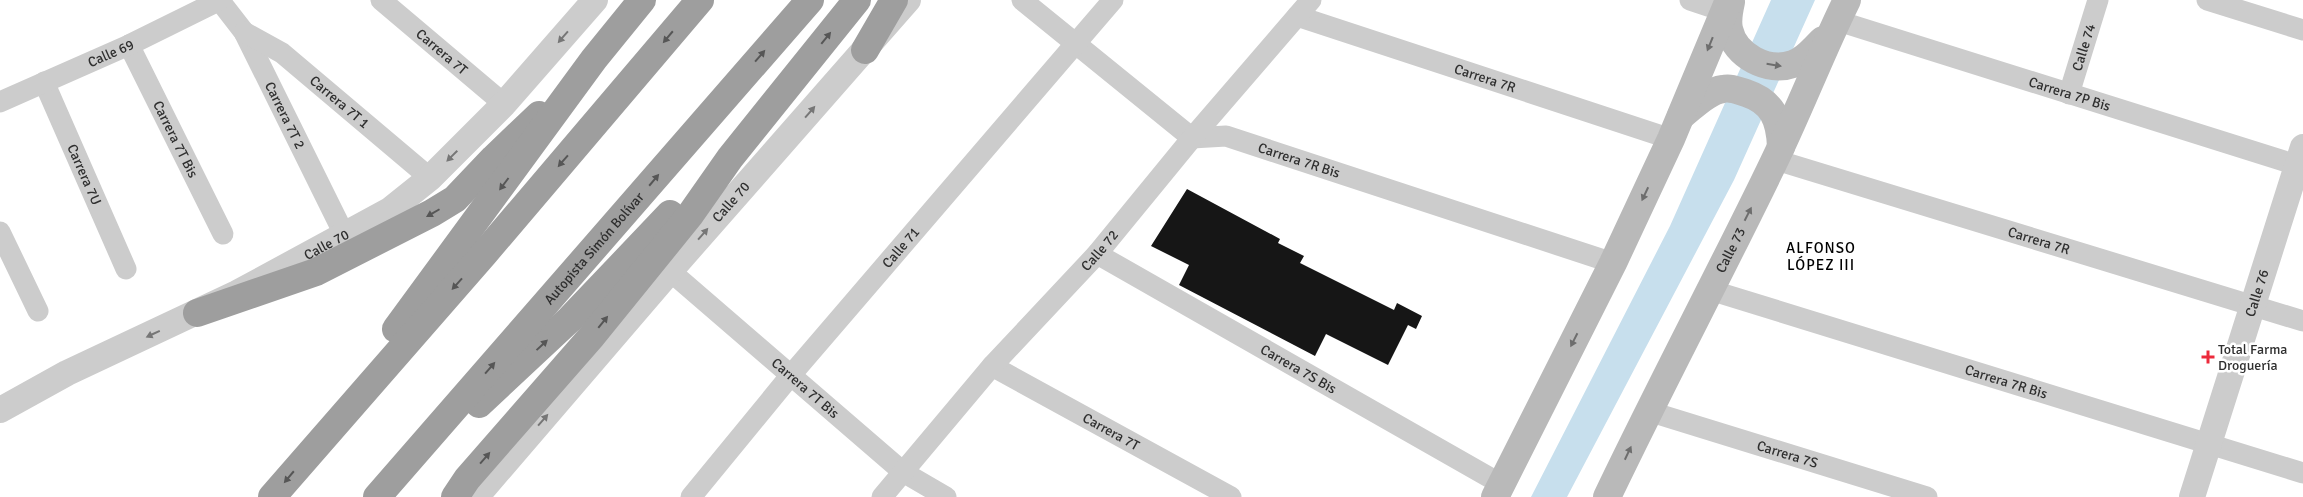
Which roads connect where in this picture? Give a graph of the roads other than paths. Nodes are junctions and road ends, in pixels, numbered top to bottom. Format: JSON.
{"nodes":[{"id":1,"x":220,"y":0,"type":"edge"},
{"id":2,"x":381,"y":0,"type":"edge"},
{"id":3,"x":595,"y":0,"type":"edge"},
{"id":4,"x":642,"y":0,"type":"edge"},
{"id":5,"x":700,"y":0,"type":"edge"},
{"id":6,"x":810,"y":0,"type":"edge"},
{"id":7,"x":857,"y":0,"type":"edge"},
{"id":8,"x":894,"y":0,"type":"edge"},
{"id":9,"x":908,"y":0,"type":"edge"},
{"id":10,"x":1022,"y":0,"type":"edge"},
{"id":11,"x":1113,"y":0,"type":"edge"},
{"id":12,"x":1311,"y":0,"type":"edge"},
{"id":13,"x":1690,"y":0,"type":"edge"},
{"id":14,"x":2098,"y":0,"type":"edge"},
{"id":15,"x":2207,"y":0,"type":"edge"},
{"id":16,"x":1728,"y":9,"type":"edge"},
{"id":17,"x":1297,"y":16,"type":"junction"},
{"id":18,"x":1838,"y":18,"type":"edge"},
{"id":19,"x":2303,"y":30,"type":"edge"},
{"id":20,"x":244,"y":32,"type":"junction"},
{"id":21,"x":129,"y":45,"type":"junction"},
{"id":22,"x":1076,"y":46,"type":"junction"},
{"id":23,"x":865,"y":50,"type":"junction"},
{"id":24,"x":594,"y":59,"type":"junction"},
{"id":25,"x":44,"y":82,"type":"junction"},
{"id":26,"x":2069,"y":94,"type":"junction"},
{"id":27,"x":0,"y":102,"type":"edge"},
{"id":28,"x":504,"y":104,"type":"junction"},
{"id":29,"x":1676,"y":128,"type":"junction"},
{"id":30,"x":1192,"y":138,"type":"junction"},
{"id":31,"x":1778,"y":143,"type":"junction"},
{"id":32,"x":730,"y":158,"type":"junction"},
{"id":33,"x":2301,"y":160,"type":"edge"},
{"id":34,"x":430,"y":178,"type":"junction"},
{"id":35,"x":0,"y":232,"type":"edge"},
{"id":36,"x":223,"y":234,"type":"dead end"},
{"id":37,"x":344,"y":234,"type":"junction"},
{"id":38,"x":1097,"y":254,"type":"junction"},
{"id":39,"x":1613,"y":263,"type":"junction"},
{"id":40,"x":126,"y":269,"type":"dead end"},
{"id":41,"x":670,"y":271,"type":"junction"},
{"id":42,"x":1710,"y":290,"type":"junction"},
{"id":43,"x":2253,"y":305,"type":"junction"},
{"id":44,"x":38,"y":311,"type":"dead end"},
{"id":45,"x":197,"y":313,"type":"junction"},
{"id":46,"x":2303,"y":321,"type":"edge"},
{"id":47,"x":992,"y":366,"type":"junction"},
{"id":48,"x":791,"y":375,"type":"junction"},
{"id":49,"x":0,"y":410,"type":"edge"},
{"id":50,"x":1648,"y":411,"type":"junction"},
{"id":51,"x":2209,"y":444,"type":"junction"},
{"id":52,"x":306,"y":457,"type":"junction"},
{"id":53,"x":903,"y":472,"type":"junction"},
{"id":54,"x":2303,"y":473,"type":"edge"},
{"id":55,"x":1498,"y":491,"type":"edge"},
{"id":56,"x":272,"y":497,"type":"edge"},
{"id":57,"x":378,"y":497,"type":"edge"},
{"id":58,"x":455,"y":497,"type":"edge"},
{"id":59,"x":476,"y":497,"type":"edge"},
{"id":60,"x":691,"y":497,"type":"edge"},
{"id":61,"x":882,"y":497,"type":"edge"},
{"id":62,"x":946,"y":497,"type":"edge"},
{"id":63,"x":1231,"y":497,"type":"edge"},
{"id":64,"x":1607,"y":497,"type":"edge"},
{"id":65,"x":1927,"y":497,"type":"edge"},
{"id":66,"x":2192,"y":497,"type":"edge"}],
"edges":[{"from":1,"to":20,"type":"street","name":"Carrera 7T 2"},
{"from":1,"to":21,"type":"street","name":"Calle 69"},
{"from":2,"to":28,"type":"street","name":"Carrera 7T"},
{"from":3,"to":28,"type":"street","name":"Calle 70","one_way":true},
{"from":4,"to":24,"type":"highway"},
{"from":5,"to":52,"type":"highway","one_way":true},
{"from":57,"to":6,"type":"highway","name":"Autopista Simón Bolívar","one_way":true},
{"from":32,"to":7,"type":"highway","one_way":true},
{"from":8,"to":23,"type":"highway"},
{"from":9,"to":23,"type":"street","name":"Calle 70"},
{"from":10,"to":22,"type":"street"},
{"from":11,"to":22,"type":"street","name":"Calle 71"},
{"from":12,"to":17,"type":"street","name":"Calle 72"},
{"from":13,"to":16,"type":"street"},
{"from":14,"to":26,"type":"street","name":"Calle 74"},
{"from":15,"to":19,"type":"street"},
{"from":16,"to":18,"type":"main road","one_way":true},
{"from":16,"to":29,"type":"main road","one_way":true},
{"from":17,"to":29,"type":"street","name":"Carrera 7R"},
{"from":17,"to":30,"type":"street","name":"Calle 72"},
{"from":18,"to":26,"type":"street","name":"Carrera 7P Bis"},
{"from":18,"to":31,"type":"main road","name":"Calle 73"},
{"from":20,"to":34,"type":"street","name":"Carrera 7T 1"},
{"from":20,"to":37,"type":"street","name":"Carrera 7T 2"},
{"from":21,"to":25,"type":"street","name":"Calle 69"},
{"from":21,"to":36,"type":"street","name":"Carrera 7T Bis"},
{"from":22,"to":30,"type":"street"},
{"from":22,"to":48,"type":"street","name":"Calle 71"},
{"from":41,"to":23,"type":"street","name":"Calle 70","one_way":true},
{"from":24,"to":45,"type":"highway","one_way":true},
{"from":24,"to":52,"type":"highway","one_way":true},
{"from":25,"to":27,"type":"street","name":"Calle 69"},
{"from":25,"to":40,"type":"street","name":"Carrera 7U"},
{"from":26,"to":33,"type":"street","name":"Carrera 7P Bis"},
{"from":28,"to":34,"type":"street","name":"Calle 70","one_way":true},
{"from":29,"to":31,"type":"main road"},
{"from":29,"to":39,"type":"main road","one_way":true},
{"from":30,"to":38,"type":"street","name":"Calle 72"},
{"from":30,"to":39,"type":"street","name":"Carrera 7R Bis"},
{"from":42,"to":31,"type":"main road","name":"Calle 73","one_way":true},
{"from":31,"to":43,"type":"street","name":"Carrera 7R"},
{"from":57,"to":32,"type":"highway","one_way":true},
{"from":58,"to":32,"type":"highway","one_way":true},
{"from":33,"to":43,"type":"street","name":"Calle 76"},
{"from":34,"to":37,"type":"street","name":"Calle 70"},
{"from":35,"to":44,"type":"street"},
{"from":37,"to":45,"type":"street","name":"Calle 70"},
{"from":38,"to":47,"type":"street","name":"Calle 72"},
{"from":38,"to":55,"type":"street","name":"Carrera 7S Bis"},
{"from":39,"to":55,"type":"main road","one_way":true},
{"from":41,"to":48,"type":"street","name":"Carrera 7T Bis"},
{"from":59,"to":41,"type":"street","name":"Calle 70","one_way":true},
{"from":42,"to":50,"type":"main road","name":"Calle 73"},
{"from":42,"to":51,"type":"street","name":"Carrera 7R Bis"},
{"from":43,"to":46,"type":"street","name":"Carrera 7R"},
{"from":43,"to":51,"type":"street","name":"Calle 76"},
{"from":45,"to":49,"type":"street","name":"Calle 70","one_way":true},
{"from":47,"to":53,"type":"street","name":"Calle 72"},
{"from":47,"to":63,"type":"street","name":"Carrera 7T"},
{"from":48,"to":53,"type":"street","name":"Carrera 7T Bis"},
{"from":48,"to":60,"type":"street","name":"Calle 71"},
{"from":64,"to":50,"type":"main road","name":"Calle 73","one_way":true},
{"from":50,"to":65,"type":"street","name":"Carrera 7S"},
{"from":51,"to":54,"type":"street","name":"Carrera 7R Bis"},
{"from":51,"to":66,"type":"street","name":"Calle 76"},
{"from":52,"to":56,"type":"highway","one_way":true},
{"from":53,"to":61,"type":"street","name":"Calle 72"},
{"from":53,"to":62,"type":"street","name":"Carrera 7T Bis"}]}
